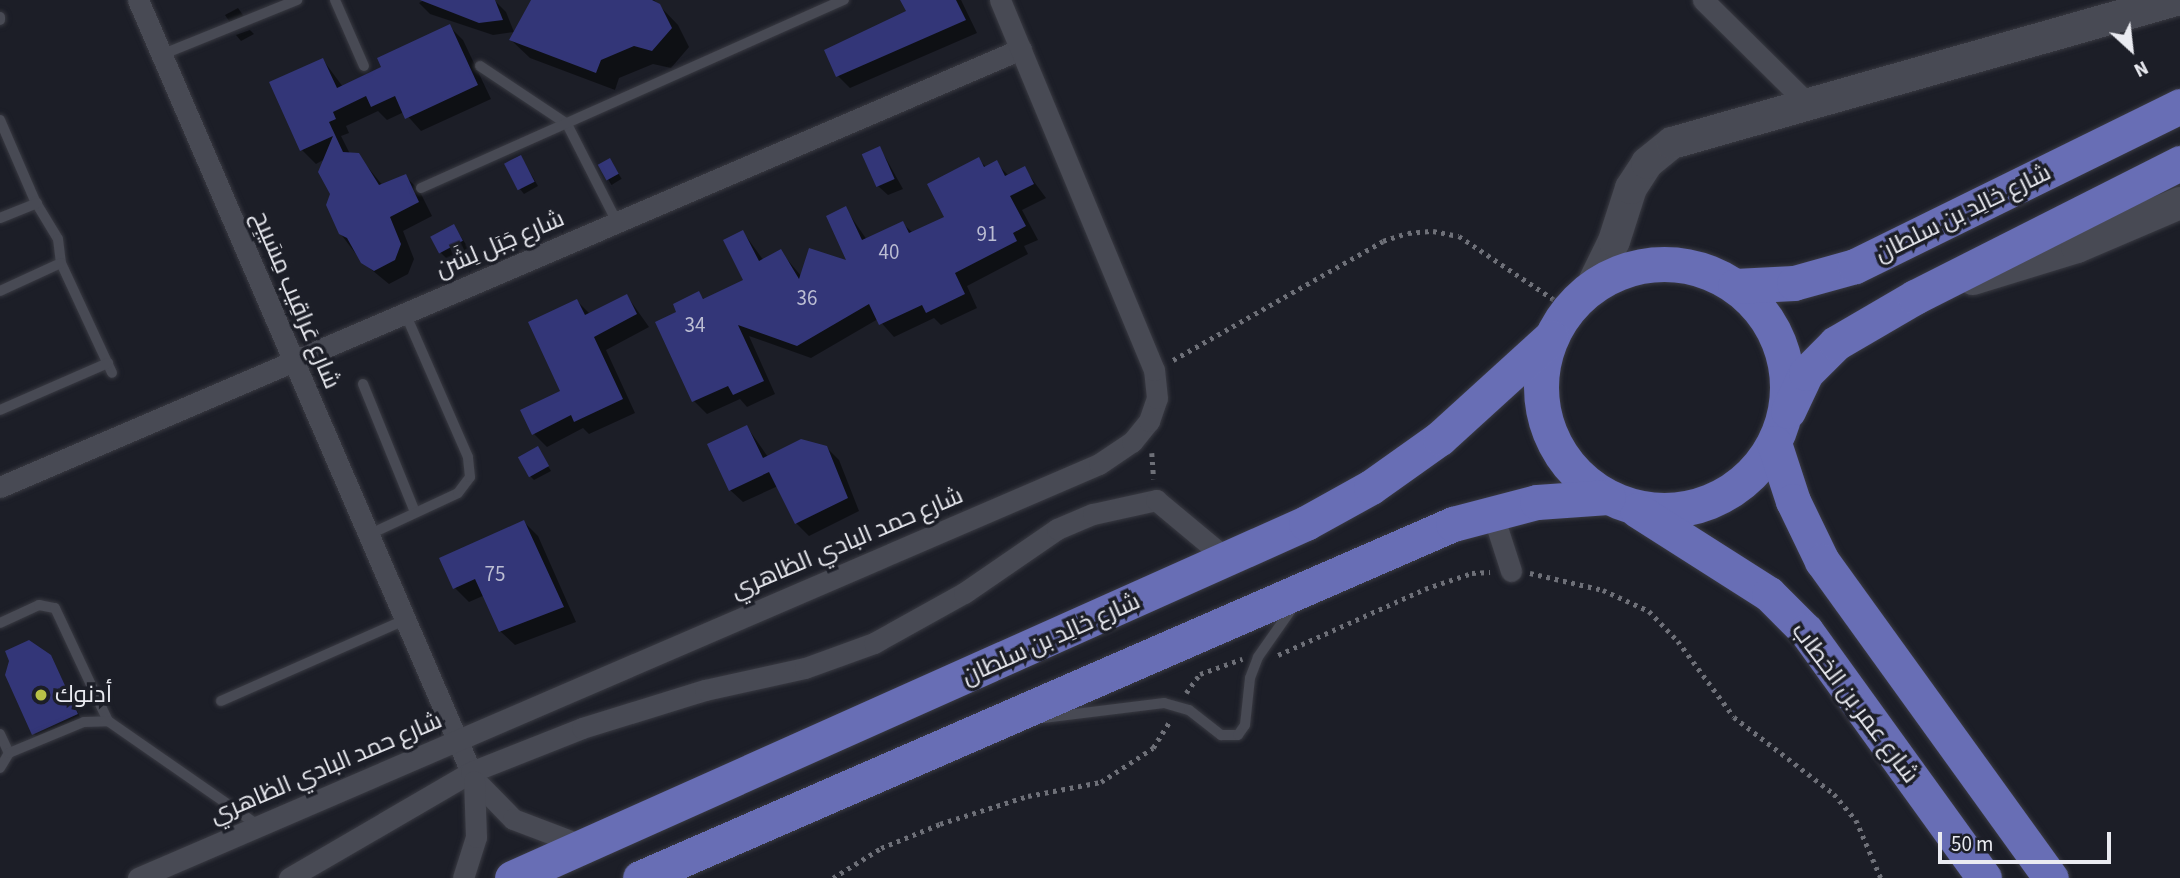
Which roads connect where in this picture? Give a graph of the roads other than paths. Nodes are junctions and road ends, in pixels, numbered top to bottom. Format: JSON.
{"nodes":[{"id":1,"x":138,"y":0,"type":"edge"},
{"id":2,"x":297,"y":0,"type":"edge"},
{"id":3,"x":335,"y":0,"type":"edge"},
{"id":4,"x":844,"y":0,"type":"edge"},
{"id":5,"x":1000,"y":0,"type":"edge"},
{"id":6,"x":1703,"y":0,"type":"edge"},
{"id":7,"x":2176,"y":0,"type":"edge"},
{"id":8,"x":1021,"y":49,"type":"junction"},
{"id":9,"x":162,"y":55,"type":"junction"},
{"id":10,"x":363,"y":66,"type":"dead end"},
{"id":11,"x":480,"y":66,"type":"dead end"},
{"id":12,"x":1808,"y":104,"type":"junction"},
{"id":13,"x":2180,"y":106,"type":"edge"},
{"id":14,"x":0,"y":120,"type":"edge"},
{"id":15,"x":567,"y":124,"type":"junction"},
{"id":16,"x":2180,"y":163,"type":"edge"},
{"id":17,"x":421,"y":188,"type":"dead end"},
{"id":18,"x":37,"y":203,"type":"junction"},
{"id":19,"x":2180,"y":203,"type":"edge"},
{"id":20,"x":0,"y":218,"type":"edge"},
{"id":21,"x":617,"y":222,"type":"junction"},
{"id":22,"x":61,"y":263,"type":"junction"},
{"id":23,"x":1735,"y":286,"type":"junction"},
{"id":24,"x":0,"y":291,"type":"edge"},
{"id":25,"x":1915,"y":297,"type":"junction"},
{"id":26,"x":1570,"y":311,"type":"junction"},
{"id":27,"x":405,"y":313,"type":"junction"},
{"id":28,"x":293,"y":361,"type":"junction"},
{"id":29,"x":363,"y":384,"type":"dead end"},
{"id":30,"x":0,"y":410,"type":"edge"},
{"id":31,"x":1779,"y":432,"type":"junction"},
{"id":32,"x":0,"y":487,"type":"edge"},
{"id":33,"x":1619,"y":502,"type":"junction"},
{"id":34,"x":415,"y":512,"type":"junction"},
{"id":35,"x":1492,"y":512,"type":"junction"},
{"id":36,"x":368,"y":535,"type":"junction"},
{"id":37,"x":1228,"y":560,"type":"junction"},
{"id":38,"x":1511,"y":571,"type":"road end"},
{"id":39,"x":1318,"y":583,"type":"junction"},
{"id":40,"x":405,"y":620,"type":"junction"},
{"id":41,"x":0,"y":623,"type":"edge"},
{"id":42,"x":221,"y":701,"type":"dead end"},
{"id":43,"x":108,"y":721,"type":"junction"},
{"id":44,"x":988,"y":726,"type":"junction"},
{"id":45,"x":0,"y":734,"type":"edge"},
{"id":46,"x":457,"y":740,"type":"junction"},
{"id":47,"x":9,"y":753,"type":"junction"},
{"id":48,"x":0,"y":768,"type":"edge"},
{"id":49,"x":472,"y":775,"type":"junction"},
{"id":50,"x":259,"y":826,"type":"junction"},
{"id":51,"x":584,"y":846,"type":"junction"},
{"id":52,"x":138,"y":878,"type":"edge"},
{"id":53,"x":289,"y":878,"type":"edge"},
{"id":54,"x":463,"y":878,"type":"edge"},
{"id":55,"x":512,"y":878,"type":"edge"},
{"id":56,"x":640,"y":878,"type":"edge"},
{"id":57,"x":1984,"y":878,"type":"edge"},
{"id":58,"x":2051,"y":878,"type":"edge"}],
"edges":[{"from":1,"to":9,"type":"street","name":"شارع عَراقِيب مِسَيبِح"},
{"from":2,"to":9,"type":"lane"},
{"from":3,"to":10,"type":"lane"},
{"from":4,"to":15,"type":"lane"},
{"from":5,"to":8,"type":"street"},
{"from":6,"to":12,"type":"street"},
{"from":7,"to":12,"type":"main road"},
{"from":8,"to":21,"type":"street","name":"شارع جَبَل لِشَن"},
{"from":8,"to":46,"type":"street","name":"شارع حمد البادي الظاهري"},
{"from":9,"to":28,"type":"street","name":"شارع عَراقِيب مِسَيبِح"},
{"from":11,"to":15,"type":"lane"},
{"from":12,"to":26,"type":"main road"},
{"from":13,"to":23,"type":"main road","name":"شارع خالِد بن سلطان"},
{"from":14,"to":18,"type":"lane"},
{"from":15,"to":17,"type":"lane"},
{"from":15,"to":21,"type":"lane"},
{"from":16,"to":25,"type":"main road"},
{"from":18,"to":20,"type":"lane"},
{"from":18,"to":22,"type":"lane"},
{"from":19,"to":25,"type":"main road"},
{"from":21,"to":27,"type":"street","name":"شارع جَبَل لِشَن"},
{"from":22,"to":24,"type":"lane"},
{"from":22,"to":30,"type":"lane"},
{"from":23,"to":26,"type":"main road"},
{"from":23,"to":31,"type":"main road"},
{"from":25,"to":31,"type":"main road"},
{"from":26,"to":33,"type":"main road"},
{"from":26,"to":37,"type":"main road","name":"شارع خالِد بن سلطان"},
{"from":27,"to":28,"type":"street","name":"شارع جَبَل لِشَن"},
{"from":27,"to":34,"type":"lane"},
{"from":28,"to":32,"type":"street","name":"شارع جَبَل لِشَن"},
{"from":28,"to":36,"type":"street","name":"شارع عَراقِيب مِسَيبِح"},
{"from":29,"to":34,"type":"lane"},
{"from":31,"to":33,"type":"main road"},
{"from":31,"to":58,"type":"main road"},
{"from":33,"to":35,"type":"main road"},
{"from":33,"to":57,"type":"main road","name":"شارع عمر بن الخطاب"},
{"from":34,"to":36,"type":"lane"},
{"from":35,"to":38,"type":"street"},
{"from":35,"to":39,"type":"main road"},
{"from":36,"to":40,"type":"street","name":"شارع عَراقِيب مِسَيبِح"},
{"from":37,"to":49,"type":"street"},
{"from":37,"to":51,"type":"main road","name":"شارع خالِد بن سلطان"},
{"from":39,"to":44,"type":"main road"},
{"from":39,"to":44,"type":"lane"},
{"from":40,"to":42,"type":"lane"},
{"from":40,"to":46,"type":"street","name":"شارع عَراقِيب مِسَيبِح"},
{"from":41,"to":43,"type":"lane"},
{"from":43,"to":47,"type":"lane"},
{"from":43,"to":50,"type":"lane"},
{"from":44,"to":56,"type":"main road"},
{"from":45,"to":47,"type":"lane"},
{"from":46,"to":49,"type":"street","name":"شارع عَراقِيب مِسَيبِح"},
{"from":46,"to":50,"type":"street","name":"شارع حمد البادي الظاهري"},
{"from":47,"to":48,"type":"lane"},
{"from":49,"to":51,"type":"street","name":"شارع عَراقِيب مِسَيبِح"},
{"from":49,"to":53,"type":"street"},
{"from":49,"to":54,"type":"street","name":"شارع عَراقِيب مِسَيبِح"},
{"from":50,"to":52,"type":"street","name":"شارع حمد البادي الظاهري"},
{"from":51,"to":55,"type":"main road","name":"شارع خالِد بن سلطان"}]}
